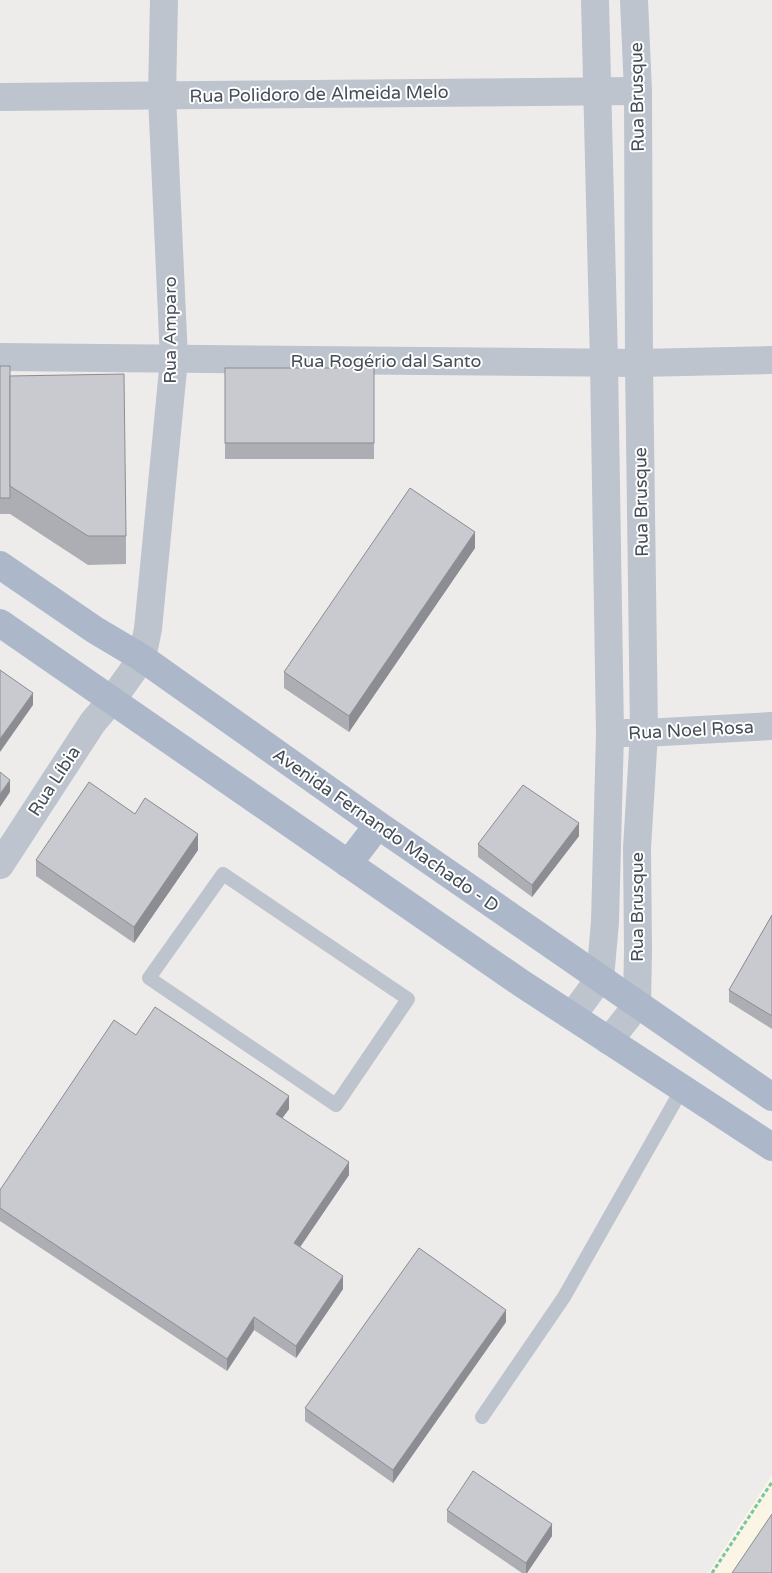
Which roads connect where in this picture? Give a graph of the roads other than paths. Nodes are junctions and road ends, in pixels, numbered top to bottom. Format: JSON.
{"nodes":[{"id":1,"x":164,"y":0,"type":"edge"},
{"id":2,"x":595,"y":0,"type":"edge"},
{"id":3,"x":634,"y":0,"type":"edge"},
{"id":4,"x":596,"y":91,"type":"junction"},
{"id":5,"x":638,"y":91,"type":"junction"},
{"id":6,"x":162,"y":96,"type":"junction"},
{"id":7,"x":0,"y":97,"type":"edge"},
{"id":8,"x":0,"y":357,"type":"edge"},
{"id":9,"x":174,"y":359,"type":"junction"},
{"id":10,"x":772,"y":360,"type":"edge"},
{"id":11,"x":604,"y":362,"type":"junction"},
{"id":12,"x":639,"y":362,"type":"junction"},
{"id":13,"x":0,"y":565,"type":"edge"},
{"id":14,"x":0,"y":623,"type":"edge"},
{"id":15,"x":142,"y":658,"type":"junction"},
{"id":16,"x":112,"y":700,"type":"junction"},
{"id":17,"x":772,"y":726,"type":"edge"},
{"id":18,"x":610,"y":733,"type":"junction"},
{"id":19,"x":644,"y":733,"type":"junction"},
{"id":20,"x":378,"y":825,"type":"junction"},
{"id":21,"x":608,"y":831,"type":"junction"},
{"id":22,"x":638,"y":832,"type":"junction"},
{"id":23,"x":348,"y":864,"type":"junction"},
{"id":24,"x":0,"y":865,"type":"edge"},
{"id":25,"x":268,"y":904,"type":"joint"},
{"id":26,"x":600,"y":978,"type":"junction"},
{"id":27,"x":636,"y":1005,"type":"junction"},
{"id":28,"x":572,"y":1016,"type":"junction"},
{"id":29,"x":609,"y":1041,"type":"junction"},
{"id":30,"x":682,"y":1089,"type":"junction"},
{"id":31,"x":772,"y":1097,"type":"edge"},
{"id":32,"x":772,"y":1147,"type":"edge"},
{"id":33,"x":482,"y":1417,"type":"dead end"}],
"edges":[{"from":1,"to":6,"type":"street","name":"Rua Amparo"},
{"from":2,"to":4,"type":"street","name":"Rua Brusque"},
{"from":3,"to":5,"type":"street","name":"Rua Brusque"},
{"from":4,"to":5,"type":"street","name":"Rua Polidoro de Almeida Melo"},
{"from":4,"to":6,"type":"street","name":"Rua Polidoro de Almeida Melo"},
{"from":4,"to":11,"type":"street","name":"Rua Brusque"},
{"from":5,"to":12,"type":"street","name":"Rua Brusque"},
{"from":6,"to":7,"type":"street","name":"Rua Polidoro de Almeida Melo"},
{"from":6,"to":9,"type":"street","name":"Rua Amparo"},
{"from":8,"to":9,"type":"street","name":"Rua Rogério dal Santo"},
{"from":9,"to":11,"type":"street","name":"Rua Rogério dal Santo"},
{"from":9,"to":15,"type":"street","name":"Rua Amparo"},
{"from":10,"to":12,"type":"street","name":"Rua Rogério dal Santo"},
{"from":11,"to":12,"type":"street","name":"Rua Rogério dal Santo"},
{"from":11,"to":18,"type":"street","name":"Rua Brusque"},
{"from":12,"to":19,"type":"street","name":"Rua Brusque"},
{"from":13,"to":15,"type":"main road","name":"Avenida Fernando Machado - D"},
{"from":14,"to":16,"type":"main road"},
{"from":15,"to":16,"type":"street","name":"Rua Líbia"},
{"from":15,"to":20,"type":"main road","name":"Avenida Fernando Machado - D"},
{"from":16,"to":23,"type":"main road"},
{"from":16,"to":24,"type":"street","name":"Rua Líbia"},
{"from":17,"to":19,"type":"street","name":"Rua Noel Rosa"},
{"from":18,"to":19,"type":"street","name":"Rua Noel Rosa"},
{"from":18,"to":21,"type":"street","name":"Rua Brusque"},
{"from":19,"to":22,"type":"street","name":"Rua Brusque"},
{"from":20,"to":23,"type":"main road"},
{"from":20,"to":26,"type":"main road","name":"Avenida Fernando Machado - D"},
{"from":21,"to":22,"type":"street"},
{"from":21,"to":26,"type":"street","name":"Rua Brusque"},
{"from":22,"to":27,"type":"street","name":"Rua Brusque"},
{"from":23,"to":28,"type":"main road"},
{"from":25,"to":25,"type":"lane"},
{"from":26,"to":27,"type":"main road","name":"Avenida Fernando Machado - D"},
{"from":26,"to":28,"type":"street"},
{"from":27,"to":29,"type":"street"},
{"from":27,"to":31,"type":"main road","name":"Avenida Fernando Machado - D"},
{"from":28,"to":29,"type":"main road"},
{"from":29,"to":30,"type":"main road"},
{"from":30,"to":32,"type":"main road"},
{"from":30,"to":33,"type":"lane"}]}
